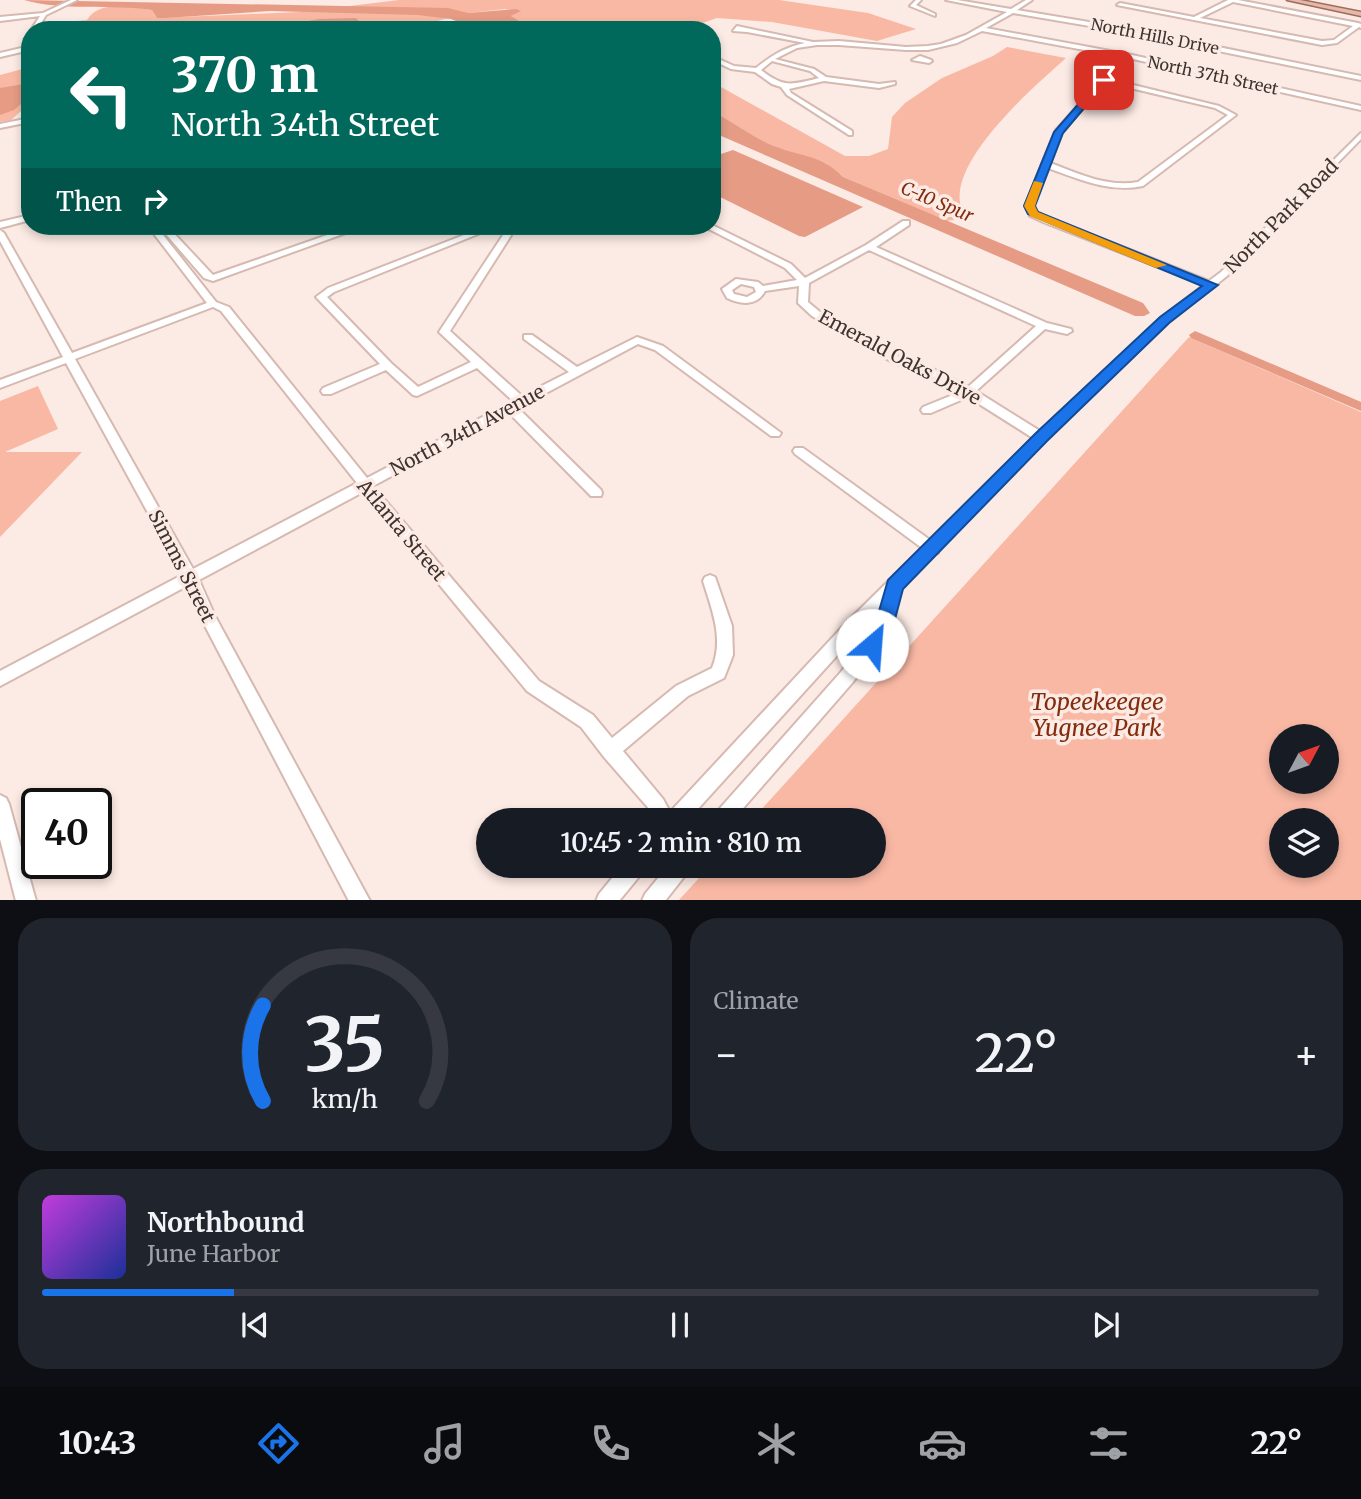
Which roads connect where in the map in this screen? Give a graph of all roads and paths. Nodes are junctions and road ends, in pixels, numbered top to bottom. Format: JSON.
{"nodes":[{"id":1,"x":74,"y":0,"type":"edge"},
{"id":2,"x":919,"y":0,"type":"edge"},
{"id":3,"x":948,"y":0,"type":"edge"},
{"id":4,"x":1030,"y":0,"type":"edge"},
{"id":5,"x":1127,"y":0,"type":"edge"},
{"id":6,"x":1231,"y":0,"type":"edge"},
{"id":7,"x":1290,"y":0,"type":"edge"},
{"id":8,"x":1308,"y":0,"type":"edge"},
{"id":9,"x":1012,"y":10,"type":"junction"},
{"id":10,"x":1361,"y":12,"type":"edge"},
{"id":11,"x":44,"y":14,"type":"junction"},
{"id":12,"x":933,"y":15,"type":"dead end"},
{"id":13,"x":0,"y":19,"type":"edge"},
{"id":14,"x":1195,"y":19,"type":"junction"},
{"id":15,"x":39,"y":21,"type":"edge"},
{"id":16,"x":1360,"y":26,"type":"edge"},
{"id":17,"x":981,"y":29,"type":"junction"},
{"id":18,"x":747,"y":30,"type":"dead end"},
{"id":19,"x":811,"y":43,"type":"junction"},
{"id":20,"x":908,"y":48,"type":"junction"},
{"id":21,"x":21,"y":50,"type":"edge"},
{"id":22,"x":0,"y":55,"type":"edge"},
{"id":23,"x":1132,"y":57,"type":"junction"},
{"id":24,"x":916,"y":58,"type":"dead end"},
{"id":25,"x":770,"y":59,"type":"junction"},
{"id":26,"x":721,"y":62,"type":"edge"},
{"id":27,"x":757,"y":70,"type":"junction"},
{"id":28,"x":1361,"y":78,"type":"edge"},
{"id":29,"x":824,"y":79,"type":"junction"},
{"id":30,"x":1104,"y":80,"type":"junction"},
{"id":31,"x":892,"y":83,"type":"dead end"},
{"id":32,"x":784,"y":86,"type":"junction"},
{"id":33,"x":1361,"y":108,"type":"edge"},
{"id":34,"x":1227,"y":111,"type":"joint"},
{"id":35,"x":21,"y":122,"type":"edge"},
{"id":36,"x":0,"y":126,"type":"edge"},
{"id":37,"x":849,"y":133,"type":"dead end"},
{"id":38,"x":1360,"y":137,"type":"edge"},
{"id":39,"x":1045,"y":164,"type":"junction"},
{"id":40,"x":1131,"y":187,"type":"joint"},
{"id":41,"x":21,"y":219,"type":"edge"},
{"id":42,"x":906,"y":223,"type":"dead end"},
{"id":43,"x":0,"y":225,"type":"edge"},
{"id":44,"x":0,"y":233,"type":"edge"},
{"id":45,"x":721,"y":233,"type":"edge"},
{"id":46,"x":159,"y":235,"type":"edge"},
{"id":47,"x":171,"y":235,"type":"edge"},
{"id":48,"x":335,"y":235,"type":"edge"},
{"id":49,"x":471,"y":235,"type":"edge"},
{"id":50,"x":507,"y":235,"type":"edge"},
{"id":51,"x":869,"y":247,"type":"junction"},
{"id":52,"x":213,"y":278,"type":"joint"},
{"id":53,"x":804,"y":282,"type":"junction"},
{"id":54,"x":1212,"y":285,"type":"junction"},
{"id":55,"x":761,"y":289,"type":"dead end"},
{"id":56,"x":213,"y":304,"type":"junction"},
{"id":57,"x":1042,"y":325,"type":"junction"},
{"id":58,"x":1067,"y":331,"type":"dead end"},
{"id":59,"x":528,"y":337,"type":"dead end"},
{"id":60,"x":638,"y":340,"type":"joint"},
{"id":61,"x":70,"y":358,"type":"junction"},
{"id":62,"x":478,"y":363,"type":"junction"},
{"id":63,"x":387,"y":365,"type":"junction"},
{"id":64,"x":576,"y":372,"type":"junction"},
{"id":65,"x":0,"y":384,"type":"edge"},
{"id":66,"x":327,"y":391,"type":"dead end"},
{"id":67,"x":969,"y":392,"type":"junction"},
{"id":68,"x":516,"y":405,"type":"junction"},
{"id":69,"x":927,"y":410,"type":"dead end"},
{"id":70,"x":775,"y":433,"type":"dead end"},
{"id":71,"x":1041,"y":437,"type":"junction"},
{"id":72,"x":799,"y":451,"type":"dead end"},
{"id":73,"x":365,"y":485,"type":"junction"},
{"id":74,"x":596,"y":493,"type":"dead end"},
{"id":75,"x":933,"y":549,"type":"junction"},
{"id":76,"x":191,"y":578,"type":"junction"},
{"id":77,"x":710,"y":581,"type":"dead end"},
{"id":78,"x":895,"y":585,"type":"junction"},
{"id":79,"x":0,"y":679,"type":"edge"},
{"id":80,"x":610,"y":751,"type":"junction"},
{"id":81,"x":0,"y":804,"type":"edge"},
{"id":82,"x":659,"y":808,"type":"edge"},
{"id":83,"x":686,"y":808,"type":"edge"},
{"id":84,"x":731,"y":808,"type":"edge"},
{"id":85,"x":625,"y":878,"type":"edge"},
{"id":86,"x":670,"y":878,"type":"edge"},
{"id":87,"x":26,"y":900,"type":"edge"},
{"id":88,"x":359,"y":900,"type":"edge"},
{"id":89,"x":607,"y":900,"type":"edge"},
{"id":90,"x":653,"y":900,"type":"edge"}],
"edges":[{"from":1,"to":11,"type":"street"},
{"from":2,"to":12,"type":"street"},
{"from":3,"to":9,"type":"street","name":"North Hills Drive"},
{"from":4,"to":9,"type":"street"},
{"from":5,"to":14,"type":"street"},
{"from":6,"to":14,"type":"street"},
{"from":6,"to":16,"type":"street"},
{"from":7,"to":10,"type":"main road"},
{"from":8,"to":10,"type":"main road"},
{"from":9,"to":17,"type":"street"},
{"from":9,"to":28,"type":"street","name":"North Hills Drive"},
{"from":11,"to":13,"type":"street"},
{"from":11,"to":15,"type":"street"},
{"from":14,"to":16,"type":"street"},
{"from":17,"to":20,"type":"street"},
{"from":17,"to":23,"type":"street","name":"North 37th Street"},
{"from":18,"to":19,"type":"street"},
{"from":19,"to":20,"type":"street"},
{"from":19,"to":25,"type":"street"},
{"from":20,"to":24,"type":"street"},
{"from":21,"to":22,"type":"street"},
{"from":23,"to":30,"type":"street"},
{"from":23,"to":33,"type":"street","name":"North 37th Street"},
{"from":25,"to":27,"type":"street"},
{"from":25,"to":29,"type":"street"},
{"from":26,"to":27,"type":"street"},
{"from":27,"to":32,"type":"street"},
{"from":29,"to":31,"type":"street"},
{"from":29,"to":32,"type":"street"},
{"from":30,"to":34,"type":"street"},
{"from":30,"to":39,"type":"street"},
{"from":32,"to":37,"type":"street"},
{"from":34,"to":40,"type":"street"},
{"from":35,"to":36,"type":"street"},
{"from":38,"to":54,"type":"street","name":"North Park Road"},
{"from":39,"to":40,"type":"street"},
{"from":39,"to":54,"type":"street"},
{"from":41,"to":43,"type":"street"},
{"from":42,"to":51,"type":"street"},
{"from":44,"to":61,"type":"street","name":"Simms Street"},
{"from":45,"to":53,"type":"street"},
{"from":46,"to":56,"type":"street","name":"Atlanta Street"},
{"from":47,"to":52,"type":"street"},
{"from":48,"to":52,"type":"street"},
{"from":49,"to":63,"type":"street"},
{"from":50,"to":62,"type":"street"},
{"from":51,"to":53,"type":"street"},
{"from":51,"to":57,"type":"street"},
{"from":53,"to":55,"type":"street"},
{"from":53,"to":67,"type":"street","name":"Emerald Oaks Drive"},
{"from":54,"to":71,"type":"street","name":"North Park Road"},
{"from":56,"to":61,"type":"street"},
{"from":56,"to":73,"type":"street","name":"Atlanta Street"},
{"from":57,"to":58,"type":"street"},
{"from":57,"to":67,"type":"street"},
{"from":59,"to":64,"type":"street"},
{"from":60,"to":64,"type":"street","name":"North 34th Avenue"},
{"from":60,"to":70,"type":"street"},
{"from":61,"to":65,"type":"street"},
{"from":61,"to":76,"type":"street","name":"Simms Street"},
{"from":62,"to":63,"type":"street"},
{"from":62,"to":68,"type":"street"},
{"from":63,"to":66,"type":"street"},
{"from":64,"to":68,"type":"street","name":"North 34th Avenue"},
{"from":67,"to":69,"type":"street"},
{"from":67,"to":71,"type":"street","name":"Emerald Oaks Drive"},
{"from":68,"to":73,"type":"street","name":"North 34th Avenue"},
{"from":68,"to":74,"type":"street"},
{"from":71,"to":75,"type":"street","name":"North Park Road"},
{"from":72,"to":75,"type":"street"},
{"from":73,"to":76,"type":"street","name":"North 34th Avenue"},
{"from":73,"to":80,"type":"street","name":"Atlanta Street"},
{"from":75,"to":78,"type":"street","name":"North Park Road"},
{"from":76,"to":79,"type":"street","name":"North 34th Avenue"},
{"from":76,"to":88,"type":"street","name":"Simms Street"},
{"from":77,"to":80,"type":"street"},
{"from":78,"to":83,"type":"street","name":"North Park Road"},
{"from":78,"to":84,"type":"street"},
{"from":80,"to":82,"type":"street","name":"Atlanta Street"},
{"from":81,"to":87,"type":"street"},
{"from":85,"to":89,"type":"street"},
{"from":86,"to":90,"type":"street"}]}
